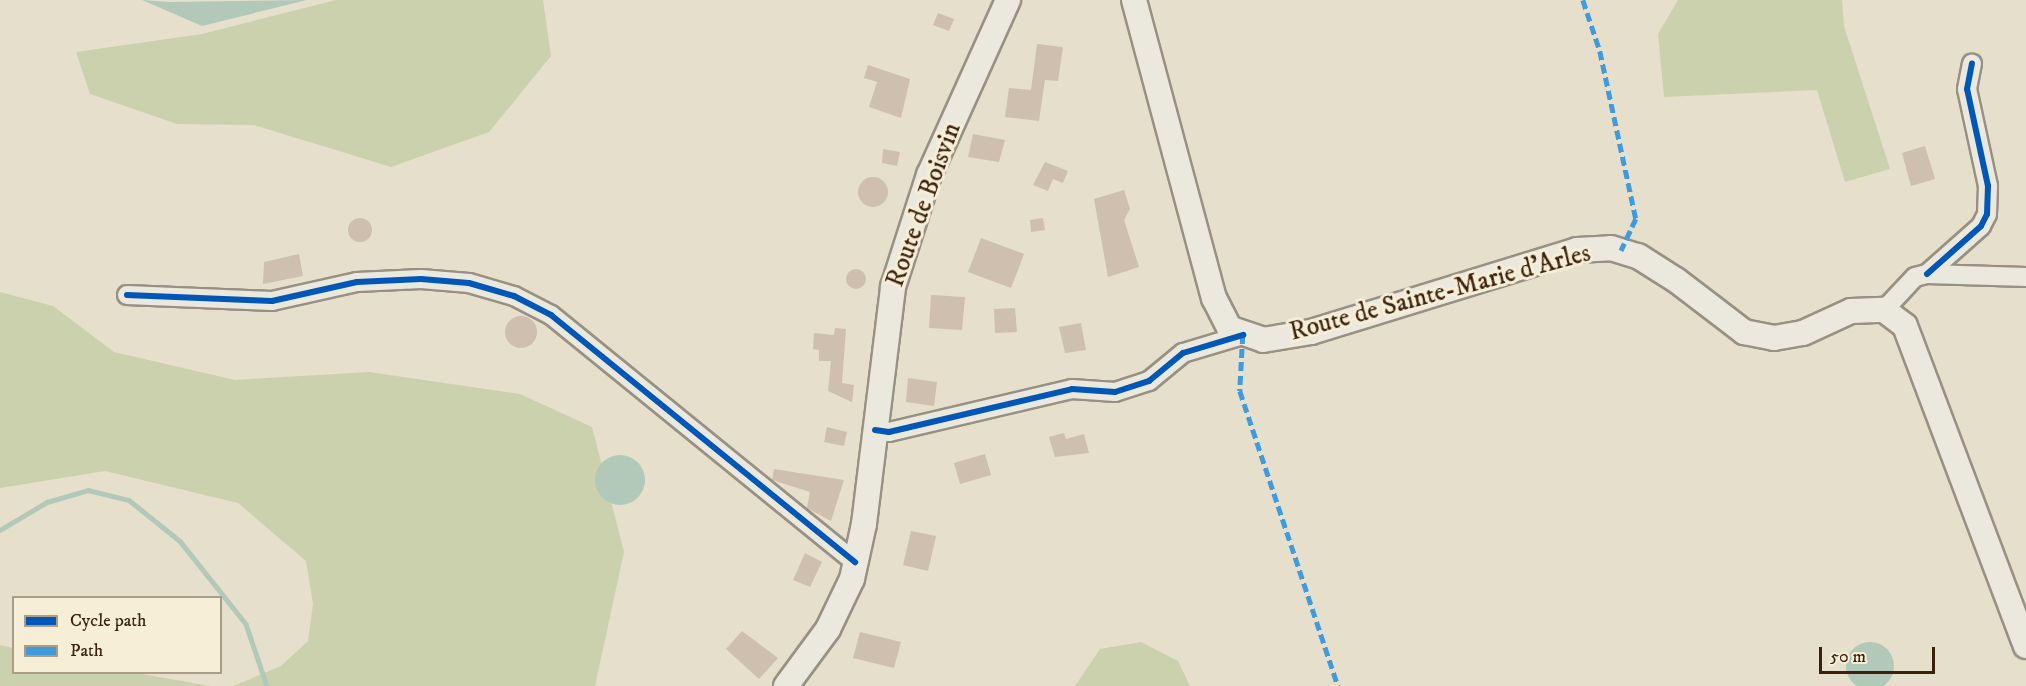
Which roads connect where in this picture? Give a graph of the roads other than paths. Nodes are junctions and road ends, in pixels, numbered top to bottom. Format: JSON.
{"nodes":[{"id":1,"x":1008,"y":0,"type":"edge"},
{"id":2,"x":1134,"y":0,"type":"edge"},
{"id":3,"x":1972,"y":63,"type":"dead end"},
{"id":4,"x":1927,"y":274,"type":"junction"},
{"id":5,"x":2026,"y":277,"type":"edge"},
{"id":6,"x":127,"y":295,"type":"dead end"},
{"id":7,"x":1884,"y":310,"type":"junction"},
{"id":8,"x":1243,"y":335,"type":"junction"},
{"id":9,"x":876,"y":430,"type":"junction"},
{"id":10,"x":855,"y":562,"type":"junction"},
{"id":11,"x":2026,"y":646,"type":"edge"},
{"id":12,"x":786,"y":686,"type":"edge"}],
"edges":[{"from":1,"to":9,"type":"main road","name":"Route de Boisvin"},
{"from":2,"to":8,"type":"main road"},
{"from":3,"to":4,"type":"street"},
{"from":4,"to":5,"type":"street"},
{"from":4,"to":7,"type":"street"},
{"from":6,"to":10,"type":"street"},
{"from":7,"to":8,"type":"main road","name":"Route de Sainte-Marie d'Arles"},
{"from":7,"to":11,"type":"main road"},
{"from":8,"to":9,"type":"street"},
{"from":9,"to":10,"type":"main road","name":"Route de Boisvin"},
{"from":10,"to":12,"type":"main road","name":"Route de Boisvin"}]}
